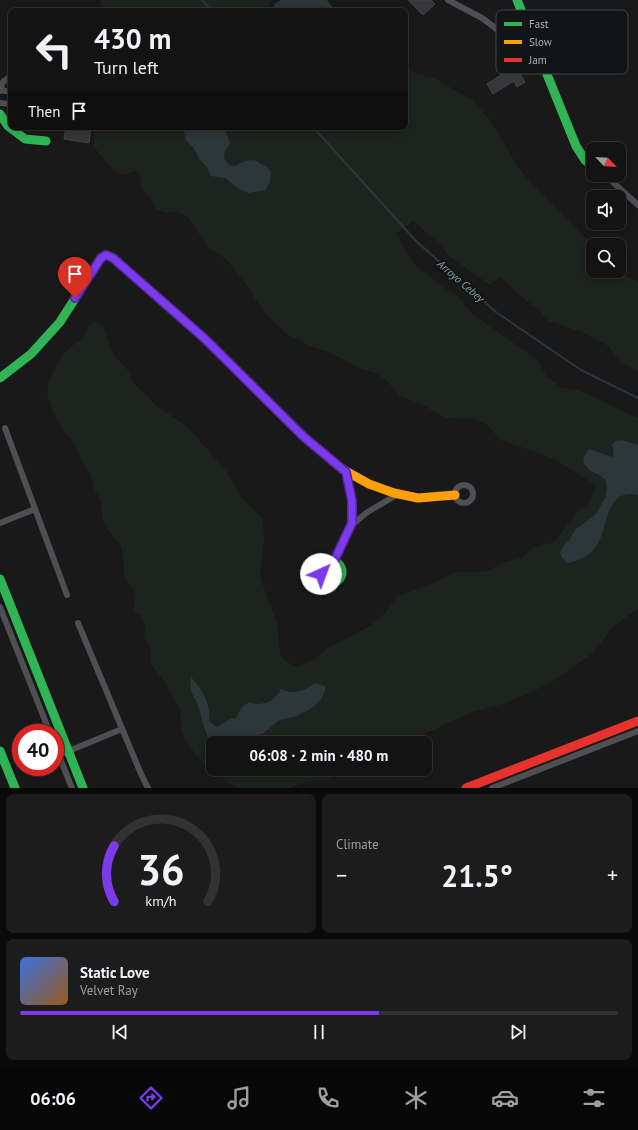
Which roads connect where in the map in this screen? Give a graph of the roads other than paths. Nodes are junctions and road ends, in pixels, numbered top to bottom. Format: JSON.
{"nodes":[{"id":1,"x":448,"y":0,"type":"edge"},
{"id":2,"x":517,"y":0,"type":"edge"},
{"id":3,"x":521,"y":10,"type":"edge"},
{"id":4,"x":496,"y":29,"type":"edge"},
{"id":5,"x":545,"y":74,"type":"edge"},
{"id":6,"x":8,"y":78,"type":"edge"},
{"id":7,"x":0,"y":91,"type":"edge"},
{"id":8,"x":0,"y":114,"type":"edge"},
{"id":9,"x":8,"y":126,"type":"edge"},
{"id":10,"x":13,"y":130,"type":"edge"},
{"id":11,"x":46,"y":140,"type":"dead end"},
{"id":12,"x":586,"y":161,"type":"edge"},
{"id":13,"x":613,"y":182,"type":"edge"},
{"id":14,"x":638,"y":205,"type":"edge"},
{"id":15,"x":0,"y":378,"type":"edge"},
{"id":16,"x":5,"y":428,"type":"dead end"},
{"id":17,"x":346,"y":472,"type":"junction"},
{"id":18,"x":398,"y":494,"type":"junction"},
{"id":19,"x":455,"y":495,"type":"dead end"},
{"id":20,"x":35,"y":509,"type":"junction"},
{"id":21,"x":0,"y":523,"type":"edge"},
{"id":22,"x":350,"y":527,"type":"junction"},
{"id":23,"x":334,"y":561,"type":"dead end"},
{"id":24,"x":0,"y":579,"type":"edge"},
{"id":25,"x":67,"y":595,"type":"dead end"},
{"id":26,"x":0,"y":607,"type":"edge"},
{"id":27,"x":78,"y":623,"type":"dead end"},
{"id":28,"x":638,"y":721,"type":"edge"},
{"id":29,"x":46,"y":724,"type":"edge"},
{"id":30,"x":122,"y":729,"type":"junction"},
{"id":31,"x":638,"y":731,"type":"edge"},
{"id":32,"x":595,"y":738,"type":"junction"},
{"id":33,"x":599,"y":747,"type":"junction"},
{"id":34,"x":0,"y":751,"type":"edge"},
{"id":35,"x":68,"y":751,"type":"junction"},
{"id":36,"x":64,"y":753,"type":"edge"},
{"id":37,"x":0,"y":764,"type":"edge"},
{"id":38,"x":64,"y":768,"type":"edge"},
{"id":39,"x":486,"y":785,"type":"edge"},
{"id":40,"x":10,"y":788,"type":"edge"},
{"id":41,"x":15,"y":788,"type":"edge"},
{"id":42,"x":72,"y":788,"type":"edge"},
{"id":43,"x":83,"y":788,"type":"edge"},
{"id":44,"x":148,"y":788,"type":"edge"},
{"id":45,"x":466,"y":788,"type":"edge"},
{"id":46,"x":492,"y":788,"type":"edge"}],
"edges":[{"from":1,"to":4,"type":"street"},
{"from":2,"to":3,"type":"street"},
{"from":5,"to":12,"type":"street"},
{"from":6,"to":7,"type":"street"},
{"from":8,"to":9,"type":"street"},
{"from":10,"to":11,"type":"street"},
{"from":13,"to":14,"type":"street"},
{"from":15,"to":17,"type":"street"},
{"from":16,"to":20,"type":"street"},
{"from":17,"to":18,"type":"street"},
{"from":17,"to":22,"type":"street"},
{"from":18,"to":19,"type":"street"},
{"from":18,"to":22,"type":"street"},
{"from":20,"to":21,"type":"street"},
{"from":20,"to":25,"type":"street"},
{"from":22,"to":23,"type":"street"},
{"from":24,"to":35,"type":"street"},
{"from":26,"to":29,"type":"street"},
{"from":27,"to":30,"type":"street"},
{"from":28,"to":32,"type":"street"},
{"from":30,"to":35,"type":"street"},
{"from":30,"to":44,"type":"street"},
{"from":31,"to":33,"type":"street"},
{"from":32,"to":33,"type":"street"},
{"from":32,"to":39,"type":"street"},
{"from":33,"to":46,"type":"street"},
{"from":34,"to":41,"type":"street"},
{"from":35,"to":36,"type":"street"},
{"from":35,"to":43,"type":"street"},
{"from":37,"to":40,"type":"street"},
{"from":38,"to":42,"type":"street"},
{"from":39,"to":45,"type":"street"}]}
